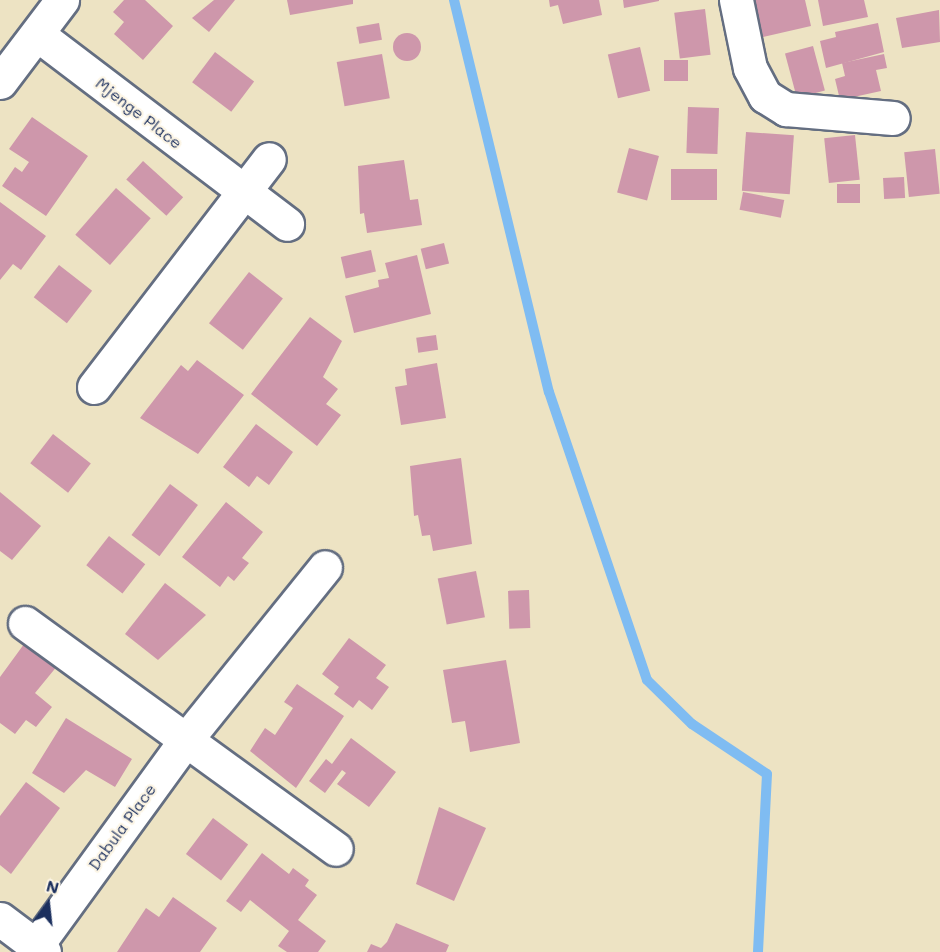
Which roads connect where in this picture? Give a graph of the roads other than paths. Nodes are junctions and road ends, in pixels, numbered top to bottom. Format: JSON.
{"nodes":[{"id":1,"x":62,"y":0,"type":"edge"},
{"id":2,"x":736,"y":0,"type":"edge"},
{"id":3,"x":38,"y":34,"type":"junction"},
{"id":4,"x":0,"y":82,"type":"edge"},
{"id":5,"x":893,"y":118,"type":"dead end"},
{"id":6,"x":269,"y":159,"type":"dead end"},
{"id":7,"x":241,"y":192,"type":"junction"},
{"id":8,"x":287,"y":224,"type":"dead end"},
{"id":9,"x":94,"y":387,"type":"dead end"},
{"id":10,"x":325,"y":567,"type":"dead end"},
{"id":11,"x":25,"y":623,"type":"dead end"},
{"id":12,"x":188,"y":737,"type":"junction"},
{"id":13,"x":336,"y":849,"type":"dead end"},
{"id":14,"x":0,"y":919,"type":"edge"},
{"id":15,"x":40,"y":949,"type":"edge"}],
"edges":[{"from":1,"to":3,"type":"street"},
{"from":2,"to":5,"type":"street"},
{"from":3,"to":4,"type":"street"},
{"from":3,"to":7,"type":"street","name":"Mjenge Place"},
{"from":6,"to":7,"type":"street"},
{"from":7,"to":8,"type":"street","name":"Mjenge Place"},
{"from":7,"to":9,"type":"street"},
{"from":10,"to":12,"type":"street","name":"Dabula Place"},
{"from":11,"to":12,"type":"street"},
{"from":12,"to":13,"type":"street"},
{"from":12,"to":15,"type":"street","name":"Dabula Place"},
{"from":14,"to":15,"type":"street"}]}
